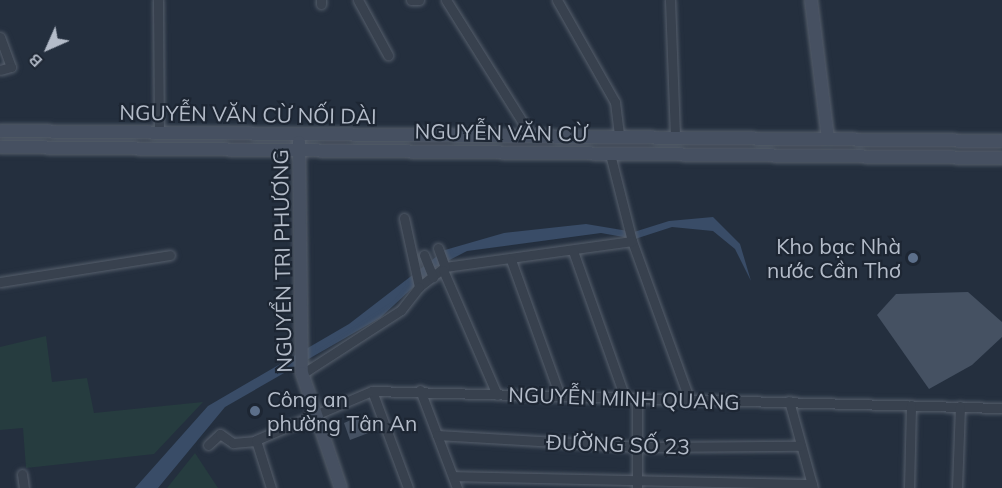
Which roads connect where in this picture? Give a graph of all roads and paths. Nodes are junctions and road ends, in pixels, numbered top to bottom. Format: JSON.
{"nodes":[{"id":1,"x":158,"y":0,"type":"edge"},
{"id":2,"x":358,"y":0,"type":"edge"},
{"id":3,"x":411,"y":0,"type":"edge"},
{"id":4,"x":419,"y":0,"type":"edge"},
{"id":5,"x":446,"y":0,"type":"edge"},
{"id":6,"x":556,"y":0,"type":"edge"},
{"id":7,"x":670,"y":0,"type":"edge"},
{"id":8,"x":811,"y":0,"type":"edge"},
{"id":9,"x":0,"y":37,"type":"edge"},
{"id":10,"x":388,"y":55,"type":"dead end"},
{"id":11,"x":0,"y":70,"type":"edge"},
{"id":12,"x":0,"y":131,"type":"edge"},
{"id":13,"x":159,"y":133,"type":"junction"},
{"id":14,"x":532,"y":137,"type":"junction"},
{"id":15,"x":620,"y":137,"type":"junction"},
{"id":16,"x":675,"y":137,"type":"junction"},
{"id":17,"x":828,"y":140,"type":"junction"},
{"id":18,"x":299,"y":141,"type":"junction"},
{"id":19,"x":1002,"y":141,"type":"edge"},
{"id":20,"x":0,"y":147,"type":"edge"},
{"id":21,"x":610,"y":154,"type":"junction"},
{"id":22,"x":1002,"y":158,"type":"edge"},
{"id":23,"x":404,"y":218,"type":"dead end"},
{"id":24,"x":632,"y":240,"type":"junction"},
{"id":25,"x":438,"y":250,"type":"dead end"},
{"id":26,"x":573,"y":251,"type":"junction"},
{"id":27,"x":170,"y":255,"type":"dead end"},
{"id":28,"x":425,"y":258,"type":"dead end"},
{"id":29,"x":511,"y":260,"type":"junction"},
{"id":30,"x":444,"y":267,"type":"junction"},
{"id":31,"x":432,"y":275,"type":"junction"},
{"id":32,"x":0,"y":282,"type":"edge"},
{"id":33,"x":419,"y":285,"type":"junction"},
{"id":34,"x":302,"y":374,"type":"junction"},
{"id":35,"x":420,"y":390,"type":"junction"},
{"id":36,"x":372,"y":391,"type":"junction"},
{"id":37,"x":497,"y":395,"type":"junction"},
{"id":38,"x":560,"y":396,"type":"junction"},
{"id":39,"x":625,"y":398,"type":"junction"},
{"id":40,"x":637,"y":400,"type":"junction"},
{"id":41,"x":690,"y":401,"type":"junction"},
{"id":42,"x":789,"y":401,"type":"junction"},
{"id":43,"x":912,"y":405,"type":"junction"},
{"id":44,"x":960,"y":406,"type":"junction"},
{"id":45,"x":1002,"y":408,"type":"edge"},
{"id":46,"x":314,"y":415,"type":"junction"},
{"id":47,"x":437,"y":435,"type":"junction"},
{"id":48,"x":256,"y":440,"type":"junction"},
{"id":49,"x":208,"y":445,"type":"dead end"},
{"id":50,"x":800,"y":446,"type":"junction"},
{"id":51,"x":637,"y":447,"type":"junction"},
{"id":52,"x":22,"y":474,"type":"dead end"},
{"id":53,"x":453,"y":476,"type":"junction"},
{"id":54,"x":637,"y":486,"type":"edge"},
{"id":55,"x":813,"y":486,"type":"edge"},
{"id":56,"x":24,"y":488,"type":"edge"},
{"id":57,"x":271,"y":488,"type":"edge"},
{"id":58,"x":341,"y":488,"type":"edge"},
{"id":59,"x":408,"y":488,"type":"edge"},
{"id":60,"x":457,"y":488,"type":"edge"},
{"id":61,"x":909,"y":488,"type":"edge"},
{"id":62,"x":957,"y":488,"type":"edge"}],
"edges":[{"from":1,"to":13,"type":"street"},
{"from":2,"to":10,"type":"street"},
{"from":3,"to":4,"type":"street"},
{"from":5,"to":14,"type":"street"},
{"from":6,"to":15,"type":"street"},
{"from":7,"to":16,"type":"street"},
{"from":8,"to":17,"type":"main road"},
{"from":9,"to":11,"type":"street"},
{"from":12,"to":13,"type":"main road","name":"NGUYỄN VĂN CỪ NỐI DÀI"},
{"from":13,"to":18,"type":"main road","name":"NGUYỄN VĂN CỪ NỐI DÀI"},
{"from":14,"to":15,"type":"main road","name":"NGUYỄN VĂN CỪ"},
{"from":14,"to":18,"type":"main road","name":"NGUYỄN VĂN CỪ NỐI DÀI"},
{"from":15,"to":16,"type":"main road","name":"NGUYỄN VĂN CỪ"},
{"from":16,"to":17,"type":"main road","name":"NGUYỄN VĂN CỪ"},
{"from":17,"to":19,"type":"main road","name":"NGUYỄN VĂN CỪ"},
{"from":18,"to":20,"type":"main road","name":"NGUYỄN VĂN CỪ"},
{"from":18,"to":21,"type":"main road","name":"NGUYỄN VĂN CỪ"},
{"from":18,"to":34,"type":"main road","name":"NGUYỂN TRI PHƯƠNG"},
{"from":21,"to":22,"type":"main road","name":"NGUYỄN VĂN CỪ"},
{"from":21,"to":24,"type":"street"},
{"from":23,"to":33,"type":"street"},
{"from":24,"to":26,"type":"street"},
{"from":24,"to":41,"type":"street"},
{"from":25,"to":30,"type":"street"},
{"from":26,"to":29,"type":"street"},
{"from":26,"to":39,"type":"street"},
{"from":27,"to":32,"type":"street"},
{"from":28,"to":31,"type":"street"},
{"from":29,"to":30,"type":"street"},
{"from":29,"to":38,"type":"street"},
{"from":30,"to":31,"type":"street"},
{"from":30,"to":37,"type":"street"},
{"from":31,"to":33,"type":"street"},
{"from":33,"to":34,"type":"street"},
{"from":34,"to":46,"type":"main road","name":"NGUYỂN TRI PHƯƠNG"},
{"from":35,"to":36,"type":"street","name":"NGUYỄN MINH QUANG"},
{"from":35,"to":37,"type":"street","name":"NGUYỄN MINH QUANG"},
{"from":35,"to":47,"type":"street"},
{"from":36,"to":46,"type":"street","name":"NGUYỄN MINH QUANG"},
{"from":36,"to":59,"type":"street"},
{"from":37,"to":38,"type":"street","name":"NGUYỄN MINH QUANG"},
{"from":38,"to":39,"type":"street","name":"NGUYỄN MINH QUANG"},
{"from":39,"to":40,"type":"street","name":"NGUYỄN MINH QUANG"},
{"from":40,"to":41,"type":"street","name":"NGUYỄN MINH QUANG"},
{"from":40,"to":51,"type":"street"},
{"from":41,"to":42,"type":"street","name":"NGUYỄN MINH QUANG"},
{"from":42,"to":43,"type":"street","name":"NGUYỄN MINH QUANG"},
{"from":42,"to":50,"type":"street"},
{"from":43,"to":44,"type":"street","name":"NGUYỄN MINH QUANG"},
{"from":43,"to":61,"type":"street"},
{"from":44,"to":45,"type":"street","name":"NGUYỄN MINH QUANG"},
{"from":44,"to":62,"type":"street"},
{"from":46,"to":48,"type":"street","name":"NGUYỄN MINH QUANG"},
{"from":46,"to":58,"type":"main road","name":"NGUYỂN TRI PHƯƠNG"},
{"from":47,"to":51,"type":"street","name":"ĐƯỜNG SỐ 23"},
{"from":47,"to":53,"type":"street"},
{"from":48,"to":49,"type":"street"},
{"from":48,"to":57,"type":"street"},
{"from":50,"to":51,"type":"street","name":"ĐƯỜNG SỐ 23"},
{"from":50,"to":55,"type":"street"},
{"from":51,"to":54,"type":"street"},
{"from":52,"to":56,"type":"street"},
{"from":53,"to":54,"type":"street"},
{"from":53,"to":60,"type":"street"},
{"from":54,"to":55,"type":"street"}]}
